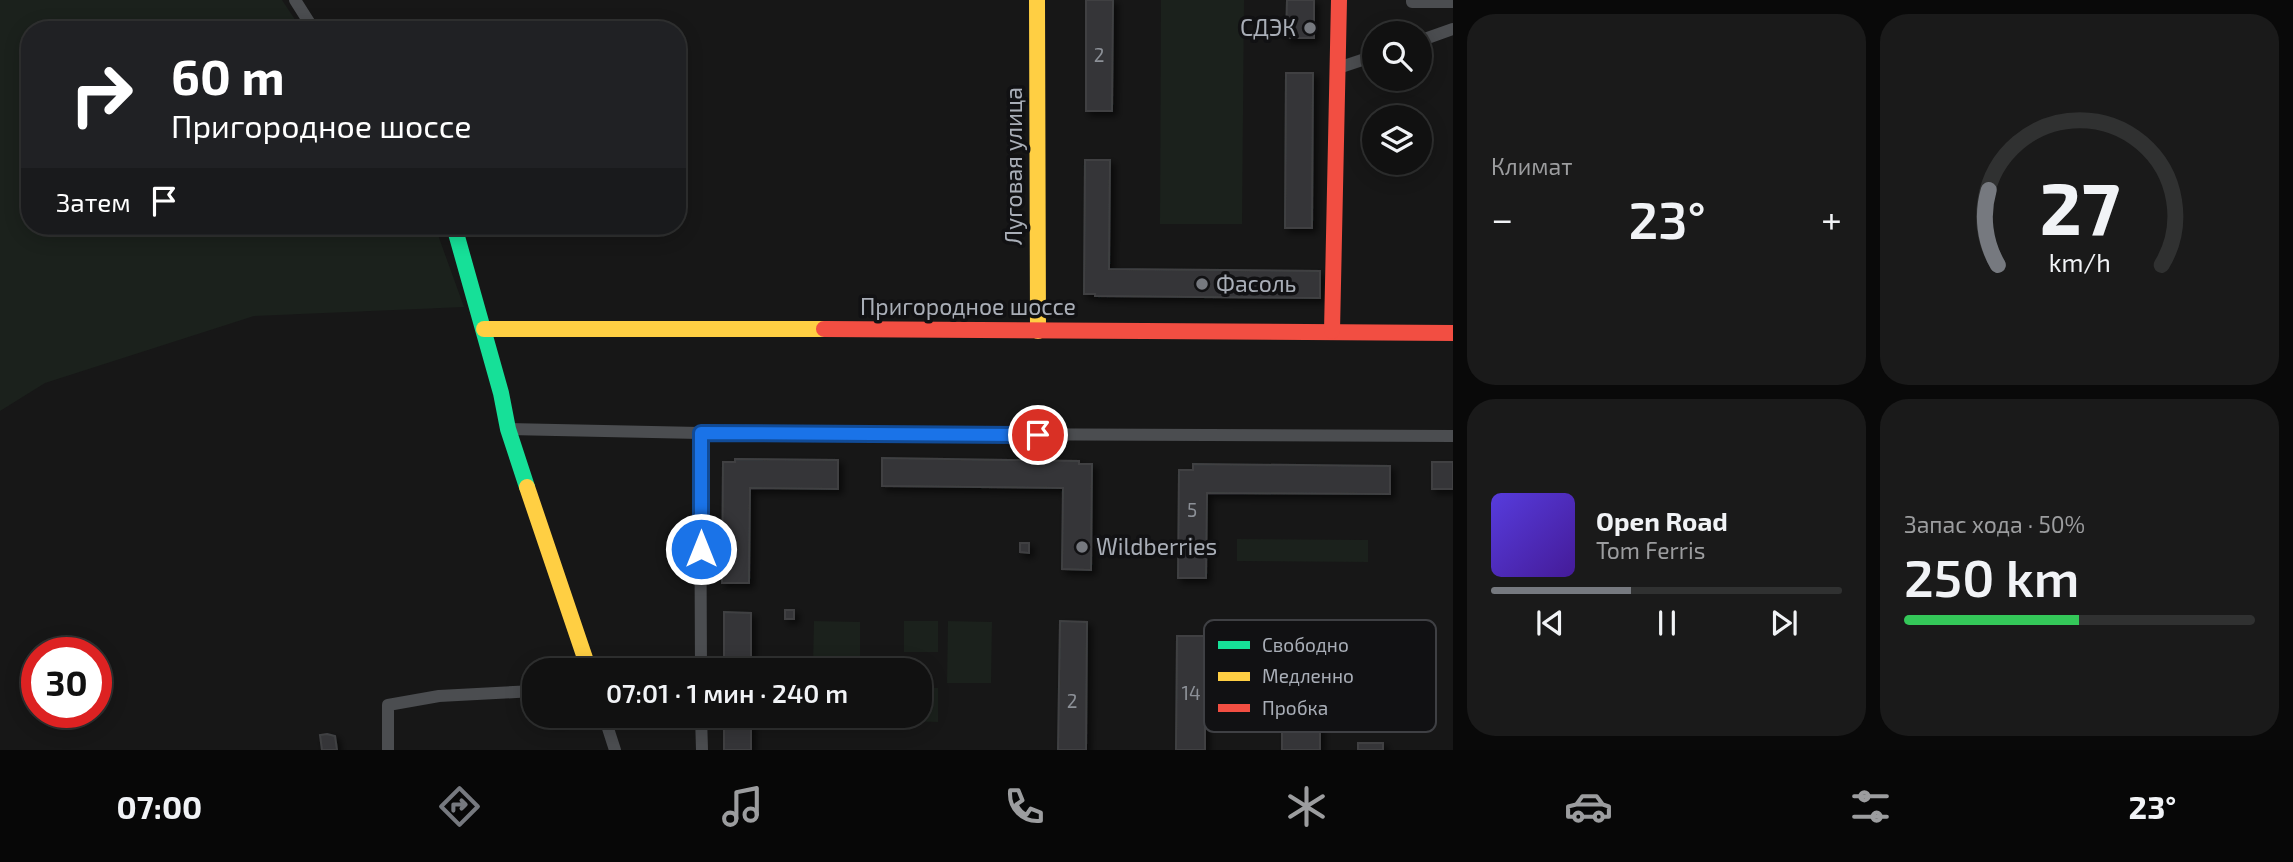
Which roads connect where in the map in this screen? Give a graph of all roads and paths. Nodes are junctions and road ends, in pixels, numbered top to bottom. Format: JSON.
{"nodes":[{"id":1,"x":296,"y":0,"type":"edge"},
{"id":2,"x":1037,"y":0,"type":"edge"},
{"id":3,"x":1339,"y":0,"type":"edge"},
{"id":4,"x":1412,"y":0,"type":"edge"},
{"id":5,"x":1453,"y":2,"type":"edge"},
{"id":6,"x":309,"y":21,"type":"edge"},
{"id":7,"x":1453,"y":30,"type":"edge"},
{"id":8,"x":1432,"y":37,"type":"edge"},
{"id":9,"x":1362,"y":60,"type":"edge"},
{"id":10,"x":1338,"y":68,"type":"junction"},
{"id":11,"x":457,"y":235,"type":"edge"},
{"id":12,"x":484,"y":329,"type":"junction"},
{"id":13,"x":1038,"y":331,"type":"junction"},
{"id":14,"x":1332,"y":331,"type":"junction"},
{"id":15,"x":1453,"y":333,"type":"edge"},
{"id":16,"x":508,"y":429,"type":"junction"},
{"id":17,"x":701,"y":433,"type":"junction"},
{"id":18,"x":1453,"y":436,"type":"edge"},
{"id":19,"x":585,"y":658,"type":"edge"},
{"id":20,"x":701,"y":658,"type":"edge"},
{"id":21,"x":522,"y":692,"type":"edge"},
{"id":22,"x":608,"y":728,"type":"edge"},
{"id":23,"x":701,"y":728,"type":"edge"},
{"id":24,"x":388,"y":750,"type":"edge"},
{"id":25,"x":615,"y":750,"type":"edge"},
{"id":26,"x":702,"y":750,"type":"edge"}],
"edges":[{"from":1,"to":6,"type":"street"},
{"from":2,"to":13,"type":"street","name":"Луговая улица"},
{"from":3,"to":10,"type":"street"},
{"from":4,"to":5,"type":"street"},
{"from":7,"to":8,"type":"street"},
{"from":9,"to":10,"type":"street"},
{"from":10,"to":14,"type":"street"},
{"from":11,"to":12,"type":"street"},
{"from":12,"to":13,"type":"street","name":"Пригородное шоссе"},
{"from":12,"to":16,"type":"street"},
{"from":13,"to":14,"type":"street","name":"Пригородное шоссе"},
{"from":14,"to":15,"type":"street","name":"Пригородное шоссе"},
{"from":16,"to":17,"type":"street"},
{"from":16,"to":19,"type":"street"},
{"from":17,"to":18,"type":"street"},
{"from":17,"to":20,"type":"street"},
{"from":21,"to":24,"type":"street"},
{"from":22,"to":25,"type":"street"},
{"from":23,"to":26,"type":"street"}]}
